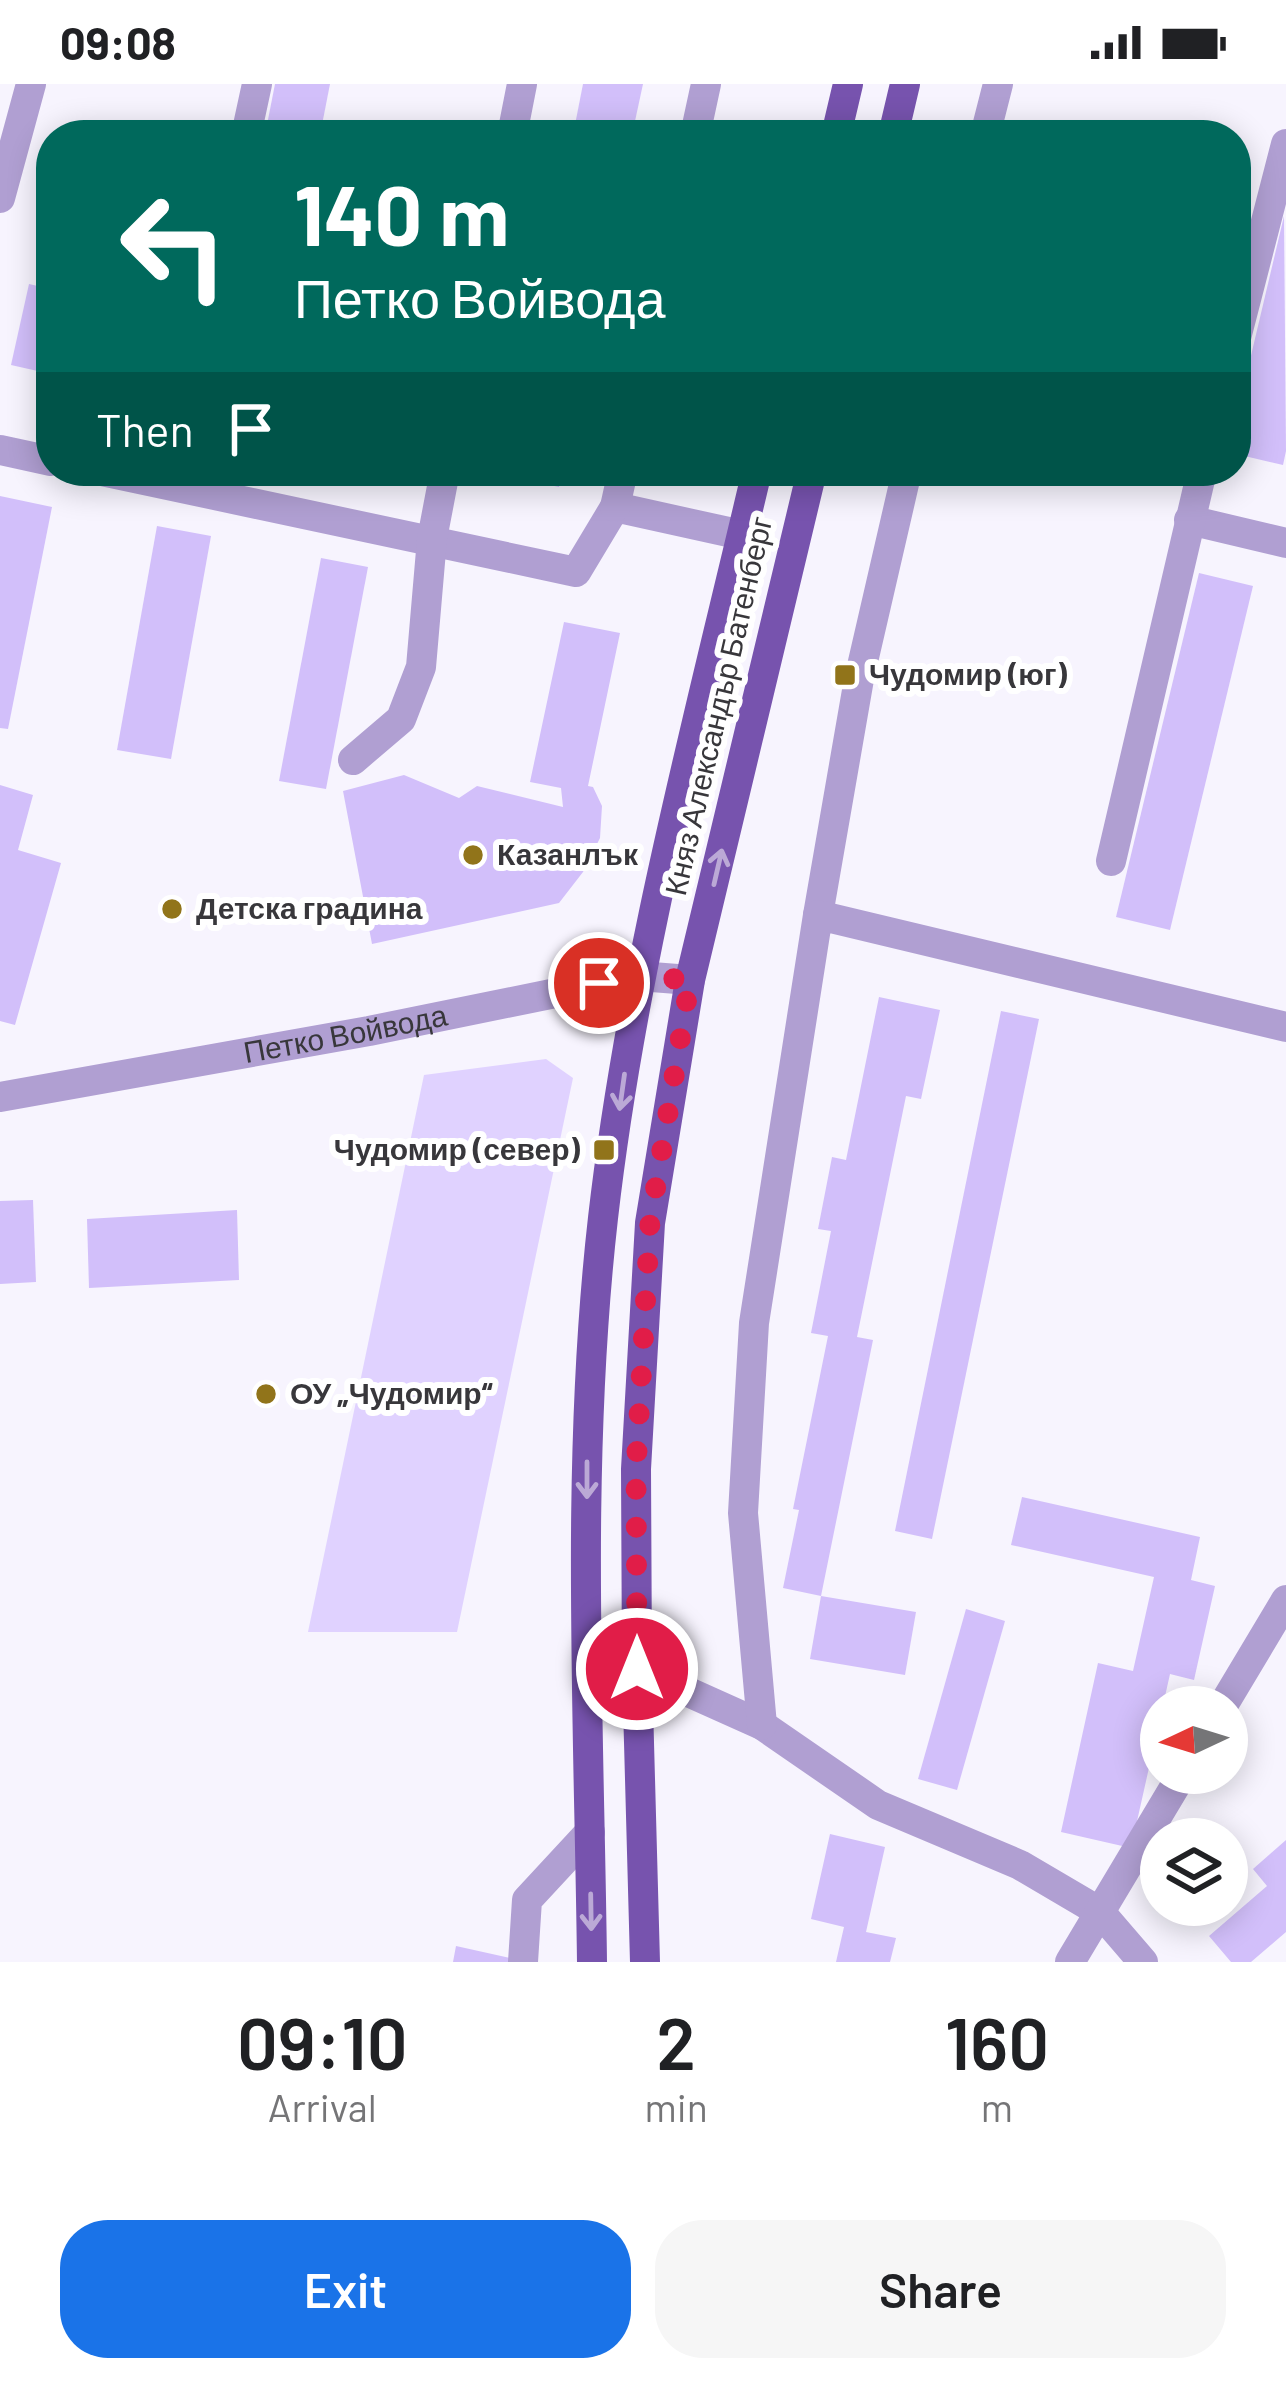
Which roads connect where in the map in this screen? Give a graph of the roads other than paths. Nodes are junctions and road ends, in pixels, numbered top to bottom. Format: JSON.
{"nodes":[{"id":1,"x":31,"y":84,"type":"edge"},
{"id":2,"x":257,"y":84,"type":"edge"},
{"id":3,"x":522,"y":84,"type":"edge"},
{"id":4,"x":706,"y":84,"type":"edge"},
{"id":5,"x":848,"y":84,"type":"edge"},
{"id":6,"x":905,"y":84,"type":"edge"},
{"id":7,"x":998,"y":84,"type":"edge"},
{"id":8,"x":249,"y":120,"type":"edge"},
{"id":9,"x":515,"y":120,"type":"edge"},
{"id":10,"x":698,"y":120,"type":"edge"},
{"id":11,"x":840,"y":120,"type":"edge"},
{"id":12,"x":897,"y":120,"type":"edge"},
{"id":13,"x":990,"y":120,"type":"edge"},
{"id":14,"x":1286,"y":144,"type":"edge"},
{"id":15,"x":0,"y":198,"type":"edge"},
{"id":16,"x":1251,"y":280,"type":"edge"},
{"id":17,"x":0,"y":450,"type":"edge"},
{"id":18,"x":36,"y":457,"type":"edge"},
{"id":19,"x":206,"y":486,"type":"edge"},
{"id":20,"x":442,"y":486,"type":"edge"},
{"id":21,"x":619,"y":486,"type":"edge"},
{"id":22,"x":754,"y":486,"type":"edge"},
{"id":23,"x":808,"y":486,"type":"edge"},
{"id":24,"x":904,"y":486,"type":"edge"},
{"id":25,"x":1198,"y":486,"type":"edge"},
{"id":26,"x":615,"y":507,"type":"junction"},
{"id":27,"x":1189,"y":520,"type":"junction"},
{"id":28,"x":742,"y":535,"type":"junction"},
{"id":29,"x":431,"y":539,"type":"junction"},
{"id":30,"x":1286,"y":543,"type":"edge"},
{"id":31,"x":353,"y":760,"type":"dead end"},
{"id":32,"x":1111,"y":861,"type":"dead end"},
{"id":33,"x":818,"y":915,"type":"junction"},
{"id":34,"x":639,"y":976,"type":"junction"},
{"id":35,"x":690,"y":980,"type":"junction"},
{"id":36,"x":1286,"y":1027,"type":"edge"},
{"id":37,"x":0,"y":1097,"type":"edge"},
{"id":38,"x":1286,"y":1600,"type":"edge"},
{"id":39,"x":637,"y":1669,"type":"junction"},
{"id":40,"x":1235,"y":1686,"type":"edge"},
{"id":41,"x":762,"y":1725,"type":"junction"},
{"id":42,"x":1170,"y":1794,"type":"edge"},
{"id":43,"x":590,"y":1832,"type":"junction"},
{"id":44,"x":1100,"y":1912,"type":"junction"},
{"id":45,"x":523,"y":1962,"type":"edge"},
{"id":46,"x":592,"y":1962,"type":"edge"},
{"id":47,"x":645,"y":1962,"type":"edge"},
{"id":48,"x":1070,"y":1962,"type":"edge"},
{"id":49,"x":1143,"y":1962,"type":"edge"}],
"edges":[{"from":1,"to":15,"type":"street"},
{"from":2,"to":8,"type":"street"},
{"from":3,"to":9,"type":"street"},
{"from":4,"to":10,"type":"street"},
{"from":5,"to":11,"type":"main road"},
{"from":6,"to":12,"type":"main road"},
{"from":7,"to":13,"type":"street"},
{"from":14,"to":16,"type":"street"},
{"from":17,"to":18,"type":"street"},
{"from":19,"to":29,"type":"street"},
{"from":20,"to":29,"type":"street"},
{"from":21,"to":26,"type":"street"},
{"from":22,"to":28,"type":"main road","name":"Княз Александър Батенберг"},
{"from":35,"to":23,"type":"main road","name":"Княз Александър Батенберг","one_way":true},
{"from":24,"to":33,"type":"street"},
{"from":25,"to":27,"type":"street"},
{"from":26,"to":28,"type":"street"},
{"from":26,"to":29,"type":"street"},
{"from":27,"to":30,"type":"street"},
{"from":27,"to":32,"type":"street"},
{"from":28,"to":34,"type":"main road","name":"Княз Александър Батенберг"},
{"from":29,"to":31,"type":"street"},
{"from":33,"to":36,"type":"street"},
{"from":33,"to":41,"type":"street"},
{"from":34,"to":35,"type":"street","name":"Петко Войвода"},
{"from":34,"to":37,"type":"street","name":"Петко Войвода"},
{"from":34,"to":43,"type":"main road","name":"Княз Александър Батенберг","one_way":true},
{"from":35,"to":39,"type":"main road","name":"Княз Александър Батенберг"},
{"from":38,"to":40,"type":"street"},
{"from":39,"to":41,"type":"street"},
{"from":39,"to":47,"type":"main road","name":"Княз Александър Батенберг"},
{"from":41,"to":44,"type":"street"},
{"from":42,"to":44,"type":"street"},
{"from":43,"to":45,"type":"street"},
{"from":43,"to":46,"type":"main road","name":"Княз Александър Батенберг","one_way":true},
{"from":44,"to":48,"type":"street"},
{"from":44,"to":49,"type":"street"}]}
